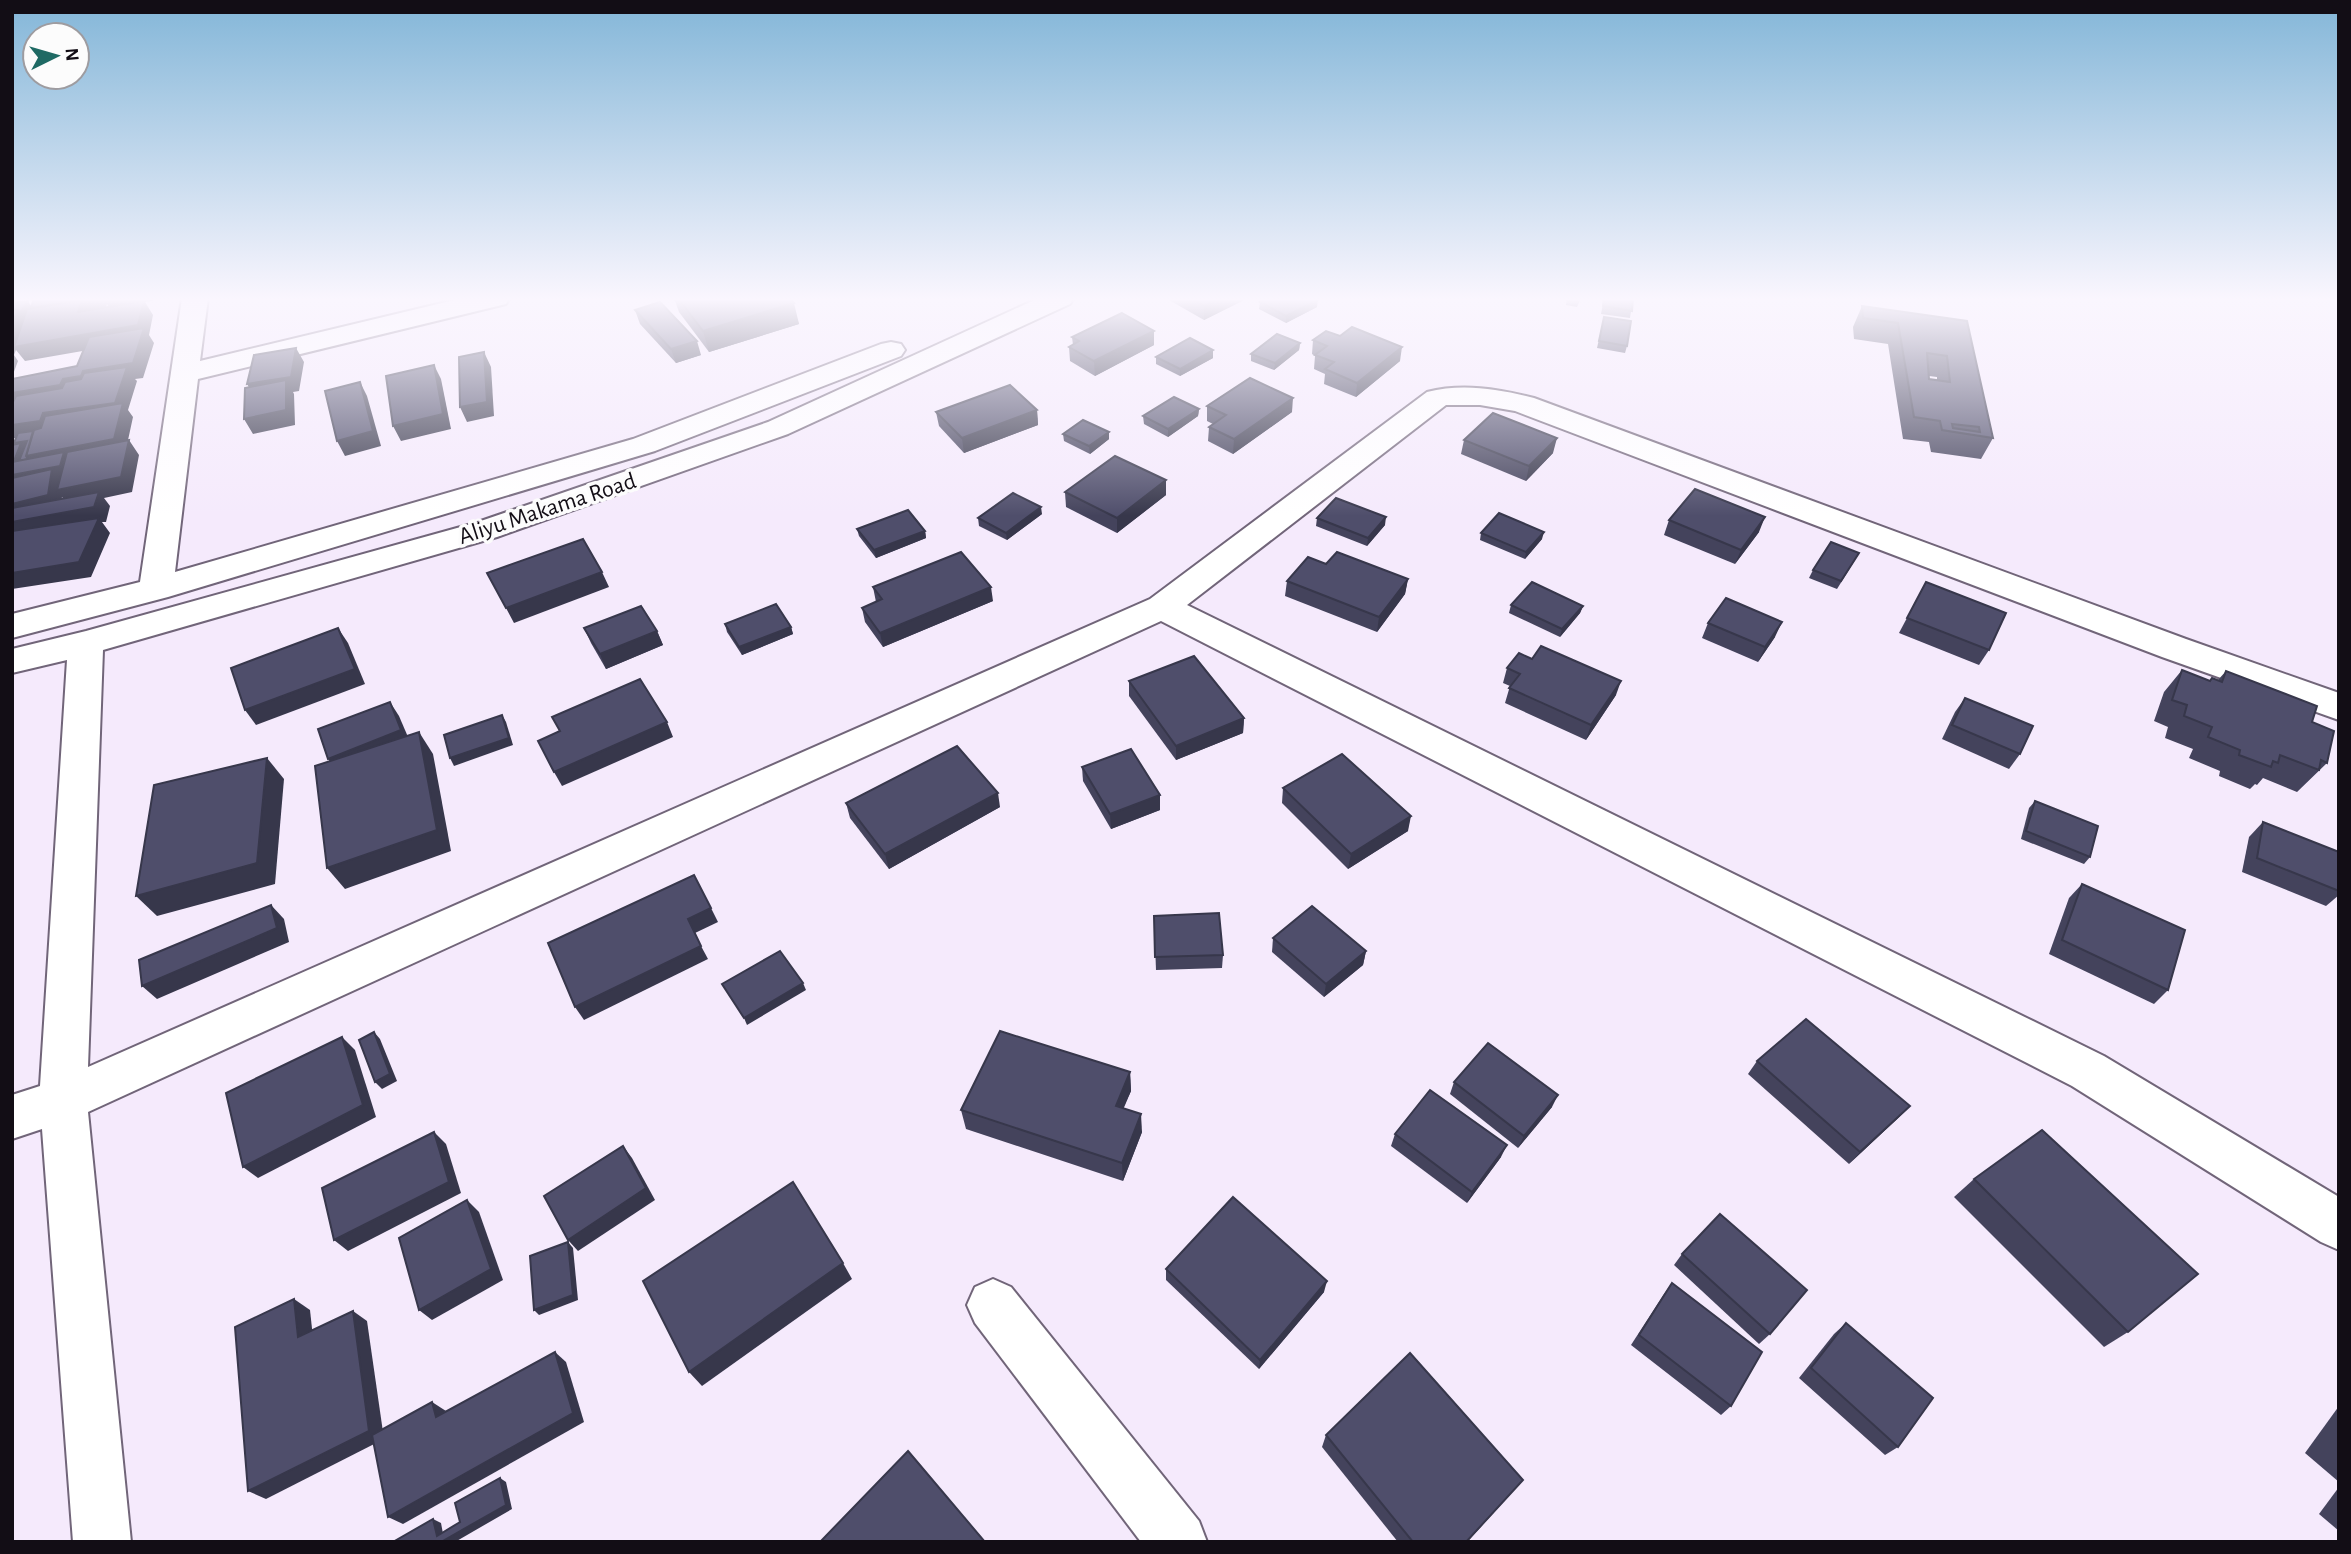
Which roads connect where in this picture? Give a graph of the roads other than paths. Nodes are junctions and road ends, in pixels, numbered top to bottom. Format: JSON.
{"nodes":[{"id":1,"x":184,"y":371,"type":"edge"},
{"id":2,"x":197,"y":371,"type":"edge"},
{"id":3,"x":839,"y":371,"type":"edge"},
{"id":4,"x":903,"y":371,"type":"edge"},
{"id":5,"x":183,"y":374,"type":"junction"},
{"id":6,"x":156,"y":589,"type":"junction"},
{"id":7,"x":1162,"y":607,"type":"junction"},
{"id":8,"x":12,"y":626,"type":"edge"},
{"id":9,"x":86,"y":643,"type":"junction"},
{"id":10,"x":12,"y":661,"type":"edge"},
{"id":11,"x":2339,"y":707,"type":"edge"},
{"id":12,"x":63,"y":1100,"type":"junction"},
{"id":13,"x":12,"y":1117,"type":"edge"},
{"id":14,"x":2339,"y":1225,"type":"edge"},
{"id":15,"x":993,"y":1305,"type":"dead end"},
{"id":16,"x":103,"y":1542,"type":"edge"},
{"id":17,"x":1178,"y":1542,"type":"edge"}],
"edges":[{"from":1,"to":5,"type":"street"},
{"from":2,"to":5,"type":"street"},
{"from":3,"to":6,"type":"street","name":"Aliyu Makama Road"},
{"from":4,"to":9,"type":"street","name":"Aliyu Makama Road"},
{"from":5,"to":6,"type":"street"},
{"from":6,"to":8,"type":"street","name":"Aliyu Makama Road"},
{"from":7,"to":11,"type":"street"},
{"from":7,"to":12,"type":"street"},
{"from":7,"to":14,"type":"street"},
{"from":9,"to":10,"type":"street","name":"Aliyu Makama Road"},
{"from":9,"to":12,"type":"street"},
{"from":12,"to":13,"type":"street"},
{"from":12,"to":16,"type":"street"},
{"from":15,"to":17,"type":"street"}]}
